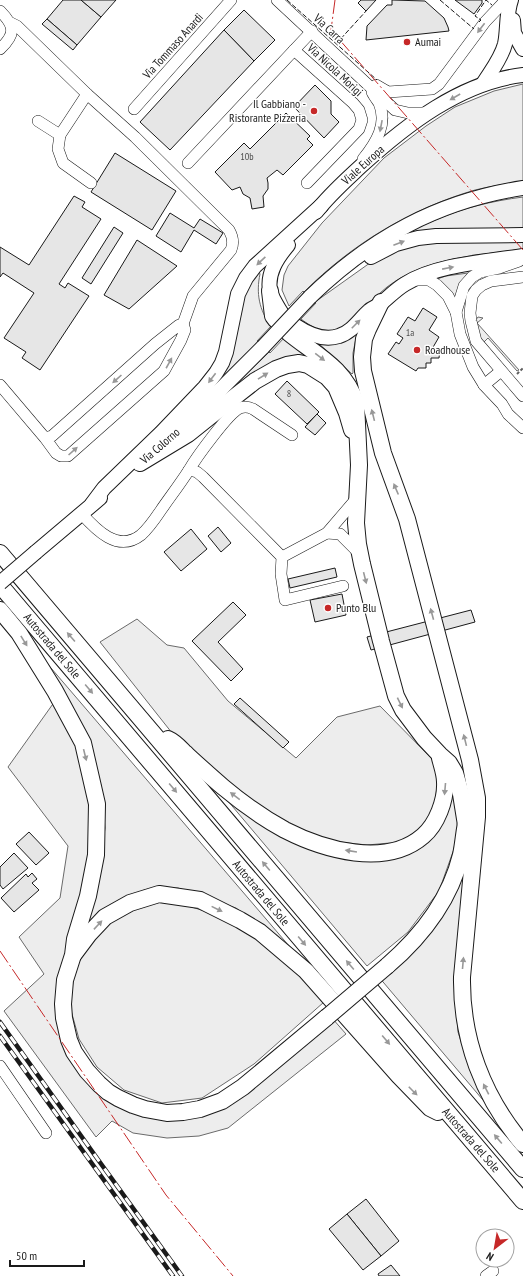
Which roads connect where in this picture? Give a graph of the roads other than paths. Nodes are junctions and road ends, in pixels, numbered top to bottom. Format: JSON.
{"nodes":[{"id":1,"x":231,"y":0,"type":"edge"},
{"id":2,"x":278,"y":0,"type":"edge"},
{"id":3,"x":519,"y":0,"type":"edge"},
{"id":4,"x":504,"y":1,"type":"edge"},
{"id":5,"x":0,"y":11,"type":"edge"},
{"id":6,"x":11,"y":23,"type":"junction"},
{"id":7,"x":312,"y":31,"type":"junction"},
{"id":8,"x":9,"y":40,"type":"junction"},
{"id":9,"x":32,"y":42,"type":"junction"},
{"id":10,"x":0,"y":49,"type":"edge"},
{"id":11,"x":523,"y":49,"type":"edge"},
{"id":12,"x":294,"y":50,"type":"junction"},
{"id":13,"x":523,"y":75,"type":"edge"},
{"id":14,"x":363,"y":78,"type":"junction"},
{"id":15,"x":483,"y":84,"type":"junction"},
{"id":16,"x":87,"y":94,"type":"junction"},
{"id":17,"x":134,"y":109,"type":"dead end"},
{"id":18,"x":429,"y":113,"type":"junction"},
{"id":19,"x":38,"y":121,"type":"dead end"},
{"id":20,"x":60,"y":135,"type":"junction"},
{"id":21,"x":188,"y":163,"type":"dead end"},
{"id":22,"x":348,"y":178,"type":"junction"},
{"id":23,"x":91,"y":183,"type":"dead end"},
{"id":24,"x":307,"y":183,"type":"dead end"},
{"id":25,"x":523,"y":188,"type":"edge"},
{"id":26,"x":321,"y":206,"type":"junction"},
{"id":27,"x":523,"y":235,"type":"edge"},
{"id":28,"x":523,"y":256,"type":"edge"},
{"id":29,"x":523,"y":260,"type":"edge"},
{"id":30,"x":523,"y":277,"type":"edge"},
{"id":31,"x":411,"y":280,"type":"junction"},
{"id":32,"x":270,"y":291,"type":"joint"},
{"id":33,"x":313,"y":294,"type":"junction"},
{"id":34,"x":381,"y":302,"type":"junction"},
{"id":35,"x":456,"y":312,"type":"junction"},
{"id":36,"x":279,"y":317,"type":"dead end"},
{"id":37,"x":183,"y":324,"type":"junction"},
{"id":38,"x":292,"y":329,"type":"joint"},
{"id":39,"x":501,"y":370,"type":"junction"},
{"id":40,"x":0,"y":385,"type":"edge"},
{"id":41,"x":484,"y":385,"type":"junction"},
{"id":42,"x":523,"y":396,"type":"edge"},
{"id":43,"x":500,"y":403,"type":"junction"},
{"id":44,"x":523,"y":416,"type":"edge"},
{"id":45,"x":523,"y":428,"type":"edge"},
{"id":46,"x":292,"y":435,"type":"dead end"},
{"id":47,"x":45,"y":438,"type":"junction"},
{"id":48,"x":359,"y":456,"type":"junction"},
{"id":49,"x":140,"y":463,"type":"junction"},
{"id":50,"x":189,"y":470,"type":"junction"},
{"id":51,"x":357,"y":498,"type":"junction"},
{"id":52,"x":92,"y":504,"type":"junction"},
{"id":53,"x":81,"y":513,"type":"junction"},
{"id":54,"x":327,"y":533,"type":"junction"},
{"id":55,"x":0,"y":553,"type":"edge"},
{"id":56,"x":360,"y":554,"type":"junction"},
{"id":57,"x":282,"y":557,"type":"junction"},
{"id":58,"x":0,"y":584,"type":"edge"},
{"id":59,"x":343,"y":586,"type":"dead end"},
{"id":60,"x":0,"y":610,"type":"edge"},
{"id":61,"x":151,"y":730,"type":"junction"},
{"id":62,"x":436,"y":751,"type":"junction"},
{"id":63,"x":473,"y":778,"type":"junction"},
{"id":64,"x":466,"y":825,"type":"junction"},
{"id":65,"x":73,"y":955,"type":"junction"},
{"id":66,"x":0,"y":1066,"type":"edge"},
{"id":67,"x":454,"y":1120,"type":"junction"},
{"id":68,"x":46,"y":1134,"type":"dead end"},
{"id":69,"x":523,"y":1144,"type":"edge"},
{"id":70,"x":523,"y":1169,"type":"edge"},
{"id":71,"x":523,"y":1201,"type":"edge"}],
"edges":[{"from":1,"to":17,"type":"street","name":"Via Tommaso Anardi"},
{"from":2,"to":7,"type":"street","name":"Via Carra"},
{"from":3,"to":11,"type":"main road"},
{"from":4,"to":14,"type":"street","one_way":true},
{"from":4,"to":15,"type":"main road"},
{"from":5,"to":6,"type":"street"},
{"from":6,"to":8,"type":"street"},
{"from":6,"to":9,"type":"street"},
{"from":7,"to":12,"type":"street","name":"Via Nicola Morigi"},
{"from":7,"to":14,"type":"street","name":"Via Carra"},
{"from":8,"to":9,"type":"street"},
{"from":8,"to":10,"type":"street"},
{"from":9,"to":16,"type":"street"},
{"from":12,"to":21,"type":"street","name":"Via Nicola Morigi"},
{"from":12,"to":24,"type":"street","name":"Via Nicola Morigi"},
{"from":13,"to":15,"type":"main road","name":"Viale Europa"},
{"from":14,"to":18,"type":"street","name":"Via Carra"},
{"from":14,"to":22,"type":"street","name":"Via Carra","one_way":true},
{"from":15,"to":18,"type":"main road","name":"Viale Europa","one_way":true},
{"from":16,"to":20,"type":"street"},
{"from":16,"to":37,"type":"street"},
{"from":18,"to":22,"type":"main road","name":"Viale Europa"},
{"from":19,"to":20,"type":"street"},
{"from":20,"to":23,"type":"street"},
{"from":22,"to":26,"type":"main road","name":"Viale Europa"},
{"from":25,"to":33,"type":"main road"},
{"from":26,"to":32,"type":"main road","name":"Viale Europa"},
{"from":26,"to":52,"type":"main road","one_way":true},
{"from":33,"to":27,"type":"main road","one_way":true},
{"from":31,"to":28,"type":"main road","one_way":true},
{"from":29,"to":35,"type":"street"},
{"from":30,"to":39,"type":"street"},
{"from":31,"to":34,"type":"main road"},
{"from":31,"to":35,"type":"street"},
{"from":32,"to":36,"type":"highway"},
{"from":33,"to":49,"type":"main road","name":"Via Colorno","bridge":true},
{"from":38,"to":34,"type":"main road","one_way":true},
{"from":63,"to":34,"type":"highway","one_way":true},
{"from":35,"to":41,"type":"street"},
{"from":37,"to":47,"type":"street","one_way":true},
{"from":47,"to":37,"type":"street","one_way":true},
{"from":38,"to":48,"type":"highway","one_way":true},
{"from":39,"to":41,"type":"street"},
{"from":39,"to":42,"type":"street"},
{"from":40,"to":47,"type":"street"},
{"from":41,"to":43,"type":"street"},
{"from":43,"to":44,"type":"street"},
{"from":43,"to":45,"type":"street"},
{"from":46,"to":50,"type":"street"},
{"from":49,"to":48,"type":"highway","one_way":true},
{"from":48,"to":51,"type":"highway"},
{"from":49,"to":52,"type":"main road","name":"Via Colorno"},
{"from":50,"to":53,"type":"street"},
{"from":50,"to":57,"type":"street"},
{"from":51,"to":54,"type":"street"},
{"from":51,"to":56,"type":"highway"},
{"from":52,"to":53,"type":"main road","name":"Via Colorno"},
{"from":53,"to":58,"type":"main road","name":"Via Colorno","bridge":true},
{"from":54,"to":56,"type":"street"},
{"from":54,"to":57,"type":"street"},
{"from":61,"to":55,"type":"highway","name":"Autostrada del Sole","one_way":true},
{"from":56,"to":62,"type":"highway","one_way":true},
{"from":57,"to":59,"type":"street"},
{"from":58,"to":67,"type":"highway","name":"Autostrada del Sole","one_way":true},
{"from":60,"to":65,"type":"highway","one_way":true},
{"from":62,"to":61,"type":"highway","one_way":true},
{"from":70,"to":61,"type":"highway","name":"Autostrada del Sole","one_way":true},
{"from":62,"to":64,"type":"highway"},
{"from":63,"to":64,"type":"highway"},
{"from":69,"to":63,"type":"highway","one_way":true},
{"from":64,"to":65,"type":"highway","bridge":true},
{"from":65,"to":67,"type":"highway","one_way":true},
{"from":66,"to":68,"type":"street"},
{"from":67,"to":71,"type":"highway","name":"Autostrada del Sole"}]}
